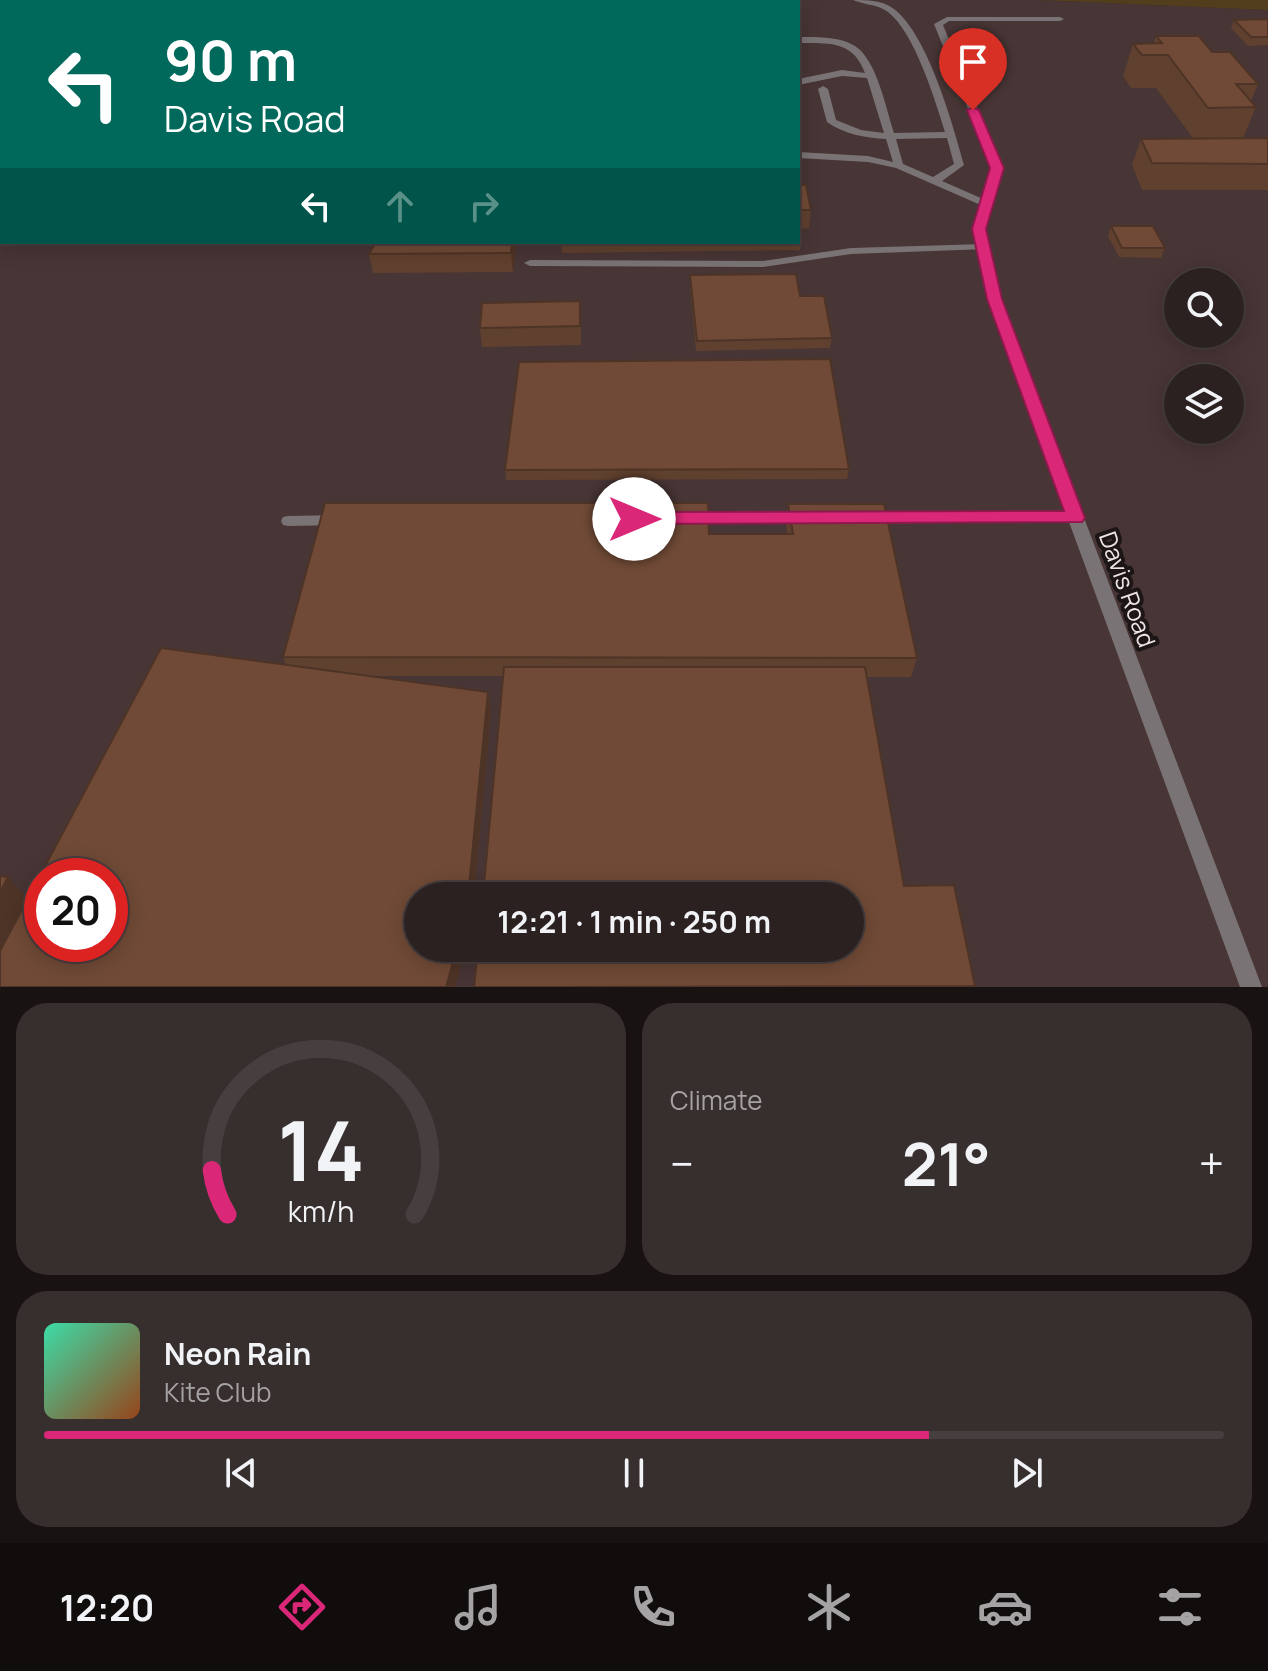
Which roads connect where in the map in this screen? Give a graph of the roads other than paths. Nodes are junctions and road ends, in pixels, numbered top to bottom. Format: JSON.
{"nodes":[{"id":1,"x":857,"y":0,"type":"edge"},
{"id":2,"x":1060,"y":19,"type":"dead end"},
{"id":3,"x":800,"y":40,"type":"edge"},
{"id":4,"x":871,"y":76,"type":"junction"},
{"id":5,"x":800,"y":82,"type":"edge"},
{"id":6,"x":823,"y":89,"type":"dead end"},
{"id":7,"x":891,"y":135,"type":"junction"},
{"id":8,"x":952,"y":135,"type":"junction"},
{"id":9,"x":800,"y":155,"type":"edge"},
{"id":10,"x":899,"y":166,"type":"junction"},
{"id":11,"x":933,"y":182,"type":"junction"},
{"id":12,"x":987,"y":204,"type":"junction"},
{"id":13,"x":983,"y":247,"type":"junction"},
{"id":14,"x":530,"y":263,"type":"dead end"},
{"id":15,"x":855,"y":518,"type":"edge"},
{"id":16,"x":1076,"y":518,"type":"junction"},
{"id":17,"x":682,"y":519,"type":"edge"},
{"id":18,"x":824,"y":519,"type":"edge"},
{"id":19,"x":351,"y":520,"type":"edge"},
{"id":20,"x":288,"y":521,"type":"dead end"},
{"id":21,"x":1251,"y":987,"type":"edge"}],
"edges":[{"from":1,"to":8,"type":"lane"},
{"from":2,"to":12,"type":"lane"},
{"from":3,"to":4,"type":"lane"},
{"from":4,"to":5,"type":"lane"},
{"from":4,"to":7,"type":"lane"},
{"from":6,"to":7,"type":"lane"},
{"from":7,"to":8,"type":"lane"},
{"from":7,"to":10,"type":"lane"},
{"from":8,"to":11,"type":"lane"},
{"from":9,"to":10,"type":"lane"},
{"from":10,"to":11,"type":"lane"},
{"from":11,"to":12,"type":"lane"},
{"from":12,"to":13,"type":"street","name":"Davis Road"},
{"from":13,"to":14,"type":"lane"},
{"from":13,"to":16,"type":"street","name":"Davis Road"},
{"from":15,"to":16,"type":"lane"},
{"from":16,"to":21,"type":"street","name":"Davis Road"},
{"from":17,"to":18,"type":"lane"},
{"from":19,"to":20,"type":"lane"}]}
